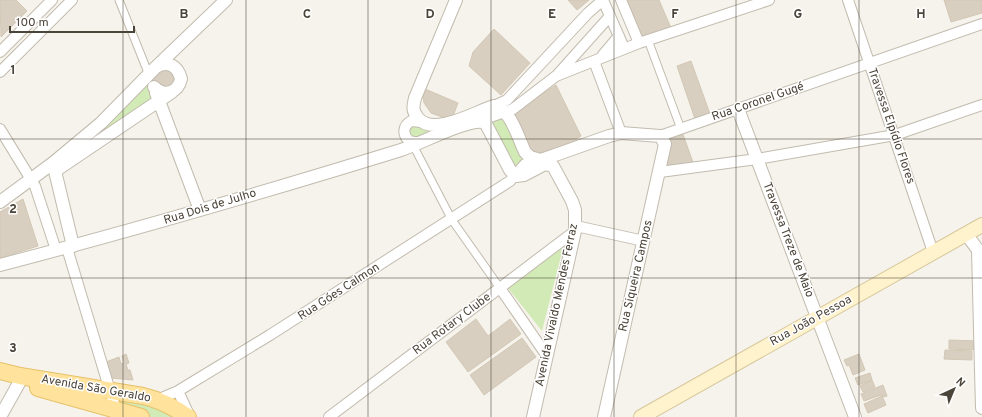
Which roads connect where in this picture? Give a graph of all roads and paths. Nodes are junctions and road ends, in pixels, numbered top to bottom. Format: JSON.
{"nodes":[{"id":1,"x":52,"y":0,"type":"edge"},
{"id":2,"x":72,"y":0,"type":"edge"},
{"id":3,"x":119,"y":0,"type":"edge"},
{"id":4,"x":226,"y":0,"type":"edge"},
{"id":5,"x":456,"y":0,"type":"edge"},
{"id":6,"x":603,"y":0,"type":"edge"},
{"id":7,"x":621,"y":0,"type":"edge"},
{"id":8,"x":768,"y":0,"type":"edge"},
{"id":9,"x":848,"y":0,"type":"edge"},
{"id":10,"x":610,"y":16,"type":"junction"},
{"id":11,"x":982,"y":24,"type":"edge"},
{"id":12,"x":619,"y":36,"type":"junction"},
{"id":13,"x":644,"y":41,"type":"junction"},
{"id":14,"x":624,"y":48,"type":"junction"},
{"id":15,"x":0,"y":52,"type":"edge"},
{"id":16,"x":596,"y":60,"type":"junction"},
{"id":17,"x":869,"y":63,"type":"junction"},
{"id":18,"x":154,"y":69,"type":"junction"},
{"id":19,"x":0,"y":72,"type":"edge"},
{"id":20,"x":556,"y":76,"type":"junction"},
{"id":21,"x":154,"y":88,"type":"junction"},
{"id":22,"x":172,"y":92,"type":"junction"},
{"id":23,"x":159,"y":100,"type":"junction"},
{"id":24,"x":982,"y":105,"type":"edge"},
{"id":25,"x":494,"y":106,"type":"junction"},
{"id":26,"x":738,"y":109,"type":"junction"},
{"id":27,"x":506,"y":113,"type":"junction"},
{"id":28,"x":421,"y":121,"type":"junction"},
{"id":29,"x":482,"y":123,"type":"junction"},
{"id":30,"x":681,"y":128,"type":"junction"},
{"id":31,"x":0,"y":130,"type":"edge"},
{"id":32,"x":621,"y":133,"type":"junction"},
{"id":33,"x":895,"y":135,"type":"junction"},
{"id":34,"x":660,"y":136,"type":"junction"},
{"id":35,"x":418,"y":143,"type":"junction"},
{"id":36,"x":561,"y":153,"type":"junction"},
{"id":37,"x":536,"y":159,"type":"junction"},
{"id":38,"x":757,"y":159,"type":"junction"},
{"id":39,"x":51,"y":170,"type":"junction"},
{"id":40,"x":557,"y":171,"type":"junction"},
{"id":41,"x":660,"y":172,"type":"junction"},
{"id":42,"x":516,"y":176,"type":"junction"},
{"id":43,"x":31,"y":179,"type":"junction"},
{"id":44,"x":0,"y":202,"type":"edge"},
{"id":45,"x":200,"y":210,"type":"junction"},
{"id":46,"x":452,"y":220,"type":"junction"},
{"id":47,"x":982,"y":227,"type":"edge"},
{"id":48,"x":576,"y":228,"type":"junction"},
{"id":49,"x":966,"y":234,"type":"junction"},
{"id":50,"x":644,"y":241,"type":"junction"},
{"id":51,"x":66,"y":248,"type":"junction"},
{"id":52,"x":978,"y":250,"type":"junction"},
{"id":53,"x":934,"y":252,"type":"junction"},
{"id":54,"x":0,"y":265,"type":"edge"},
{"id":55,"x":500,"y":288,"type":"junction"},
{"id":56,"x":980,"y":312,"type":"edge"},
{"id":57,"x":818,"y":317,"type":"junction"},
{"id":58,"x":547,"y":356,"type":"junction"},
{"id":59,"x":0,"y":371,"type":"edge"},
{"id":60,"x":0,"y":377,"type":"edge"},
{"id":61,"x":19,"y":379,"type":"junction"},
{"id":62,"x":110,"y":391,"type":"junction"},
{"id":63,"x":178,"y":391,"type":"junction"},
{"id":64,"x":157,"y":400,"type":"junction"},
{"id":65,"x":982,"y":408,"type":"edge"},
{"id":66,"x":117,"y":414,"type":"edge"},
{"id":67,"x":0,"y":417,"type":"edge"},
{"id":68,"x":141,"y":417,"type":"edge"},
{"id":69,"x":189,"y":417,"type":"edge"},
{"id":70,"x":329,"y":417,"type":"edge"},
{"id":71,"x":533,"y":417,"type":"edge"},
{"id":72,"x":604,"y":417,"type":"edge"},
{"id":73,"x":641,"y":417,"type":"edge"},
{"id":74,"x":855,"y":417,"type":"edge"}],
"edges":[{"from":1,"to":15,"type":"street"},
{"from":2,"to":19,"type":"street"},
{"from":3,"to":18,"type":"street"},
{"from":4,"to":18,"type":"street"},
{"from":5,"to":28,"type":"street"},
{"from":6,"to":10,"type":"street"},
{"from":6,"to":25,"type":"street"},
{"from":7,"to":13,"type":"street"},
{"from":8,"to":13,"type":"street"},
{"from":9,"to":17,"type":"street","name":"Travessa Elpídio Flores"},
{"from":10,"to":12,"type":"street"},
{"from":10,"to":20,"type":"street"},
{"from":11,"to":17,"type":"street","name":"Rua Coronel Gugé"},
{"from":12,"to":14,"type":"street"},
{"from":12,"to":16,"type":"street"},
{"from":13,"to":14,"type":"street"},
{"from":13,"to":30,"type":"street"},
{"from":14,"to":16,"type":"street"},
{"from":16,"to":20,"type":"street"},
{"from":16,"to":32,"type":"street"},
{"from":17,"to":26,"type":"street","name":"Rua Coronel Gugé"},
{"from":17,"to":33,"type":"street","name":"Travessa Elpídio Flores"},
{"from":18,"to":21,"type":"street"},
{"from":18,"to":22,"type":"street"},
{"from":18,"to":39,"type":"street"},
{"from":20,"to":27,"type":"street"},
{"from":21,"to":22,"type":"street"},
{"from":21,"to":23,"type":"street"},
{"from":22,"to":23,"type":"street"},
{"from":23,"to":39,"type":"street"},
{"from":23,"to":45,"type":"street"},
{"from":24,"to":33,"type":"street"},
{"from":25,"to":27,"type":"street"},
{"from":25,"to":28,"type":"street"},
{"from":26,"to":30,"type":"street","name":"Rua Coronel Gugé"},
{"from":26,"to":38,"type":"street","name":"Travessa Treze de Maio"},
{"from":27,"to":29,"type":"street"},
{"from":27,"to":37,"type":"street"},
{"from":28,"to":35,"type":"street"},
{"from":28,"to":35,"type":"street"},
{"from":29,"to":35,"type":"street","name":"Rua Dois de Julho"},
{"from":29,"to":42,"type":"street"},
{"from":30,"to":34,"type":"street","name":"Rua Coronel Gugé"},
{"from":31,"to":43,"type":"street"},
{"from":32,"to":34,"type":"street","name":"Rua Coronel Gugé"},
{"from":32,"to":36,"type":"street","name":"Rua Coronel Gugé"},
{"from":33,"to":38,"type":"street"},
{"from":33,"to":53,"type":"street","name":"Travessa Elpídio Flores"},
{"from":34,"to":41,"type":"street","name":"Rua Siqueira Campos"},
{"from":35,"to":45,"type":"street","name":"Rua Dois de Julho"},
{"from":35,"to":46,"type":"street"},
{"from":36,"to":37,"type":"street","name":"Rua Coronel Gugé"},
{"from":36,"to":40,"type":"street"},
{"from":37,"to":42,"type":"street","name":"Rua Góes Calmon"},
{"from":38,"to":41,"type":"street"},
{"from":38,"to":57,"type":"street","name":"Travessa Treze de Maio"},
{"from":39,"to":43,"type":"street"},
{"from":39,"to":51,"type":"street"},
{"from":40,"to":42,"type":"street"},
{"from":40,"to":48,"type":"street","name":"Avenida Vivaldo Mendes Ferraz"},
{"from":41,"to":50,"type":"street","name":"Rua Siqueira Campos"},
{"from":42,"to":46,"type":"street","name":"Rua Góes Calmon"},
{"from":43,"to":44,"type":"street"},
{"from":43,"to":51,"type":"street"},
{"from":45,"to":51,"type":"street","name":"Rua Dois de Julho"},
{"from":46,"to":55,"type":"street"},
{"from":46,"to":63,"type":"street","name":"Rua Góes Calmon"},
{"from":47,"to":49,"type":"main road","name":"Rua João Pessoa"},
{"from":47,"to":52,"type":"street"},
{"from":48,"to":50,"type":"street"},
{"from":48,"to":55,"type":"street","name":"Rua Rotary Clube"},
{"from":48,"to":58,"type":"street","name":"Avenida Vivaldo Mendes Ferraz"},
{"from":49,"to":52,"type":"street"},
{"from":49,"to":53,"type":"main road","name":"Rua João Pessoa"},
{"from":50,"to":72,"type":"street","name":"Rua Siqueira Campos"},
{"from":51,"to":54,"type":"street","name":"Rua Dois de Julho"},
{"from":51,"to":62,"type":"street"},
{"from":52,"to":56,"type":"street"},
{"from":53,"to":57,"type":"main road","name":"Rua João Pessoa"},
{"from":55,"to":58,"type":"street"},
{"from":55,"to":70,"type":"street","name":"Rua Rotary Clube"},
{"from":56,"to":65,"type":"street"},
{"from":57,"to":73,"type":"main road","name":"Rua João Pessoa"},
{"from":57,"to":74,"type":"street","name":"Travessa Treze de Maio"},
{"from":58,"to":71,"type":"street","name":"Avenida Vivaldo Mendes Ferraz"},
{"from":59,"to":61,"type":"main road","name":"Avenida São Geraldo"},
{"from":60,"to":61,"type":"main road","name":"Avenida São Geraldo"},
{"from":61,"to":62,"type":"main road","name":"Avenida São Geraldo"},
{"from":61,"to":66,"type":"main road","name":"Avenida São Geraldo"},
{"from":61,"to":67,"type":"street"},
{"from":62,"to":64,"type":"main road","name":"Avenida São Geraldo"},
{"from":62,"to":66,"type":"street"},
{"from":63,"to":64,"type":"street","name":"Rua Góes Calmon"},
{"from":63,"to":69,"type":"street","name":"Avenida São Geraldo"},
{"from":64,"to":69,"type":"main road","name":"Avenida São Geraldo"},
{"from":66,"to":68,"type":"main road","name":"Avenida São Geraldo"}]}
